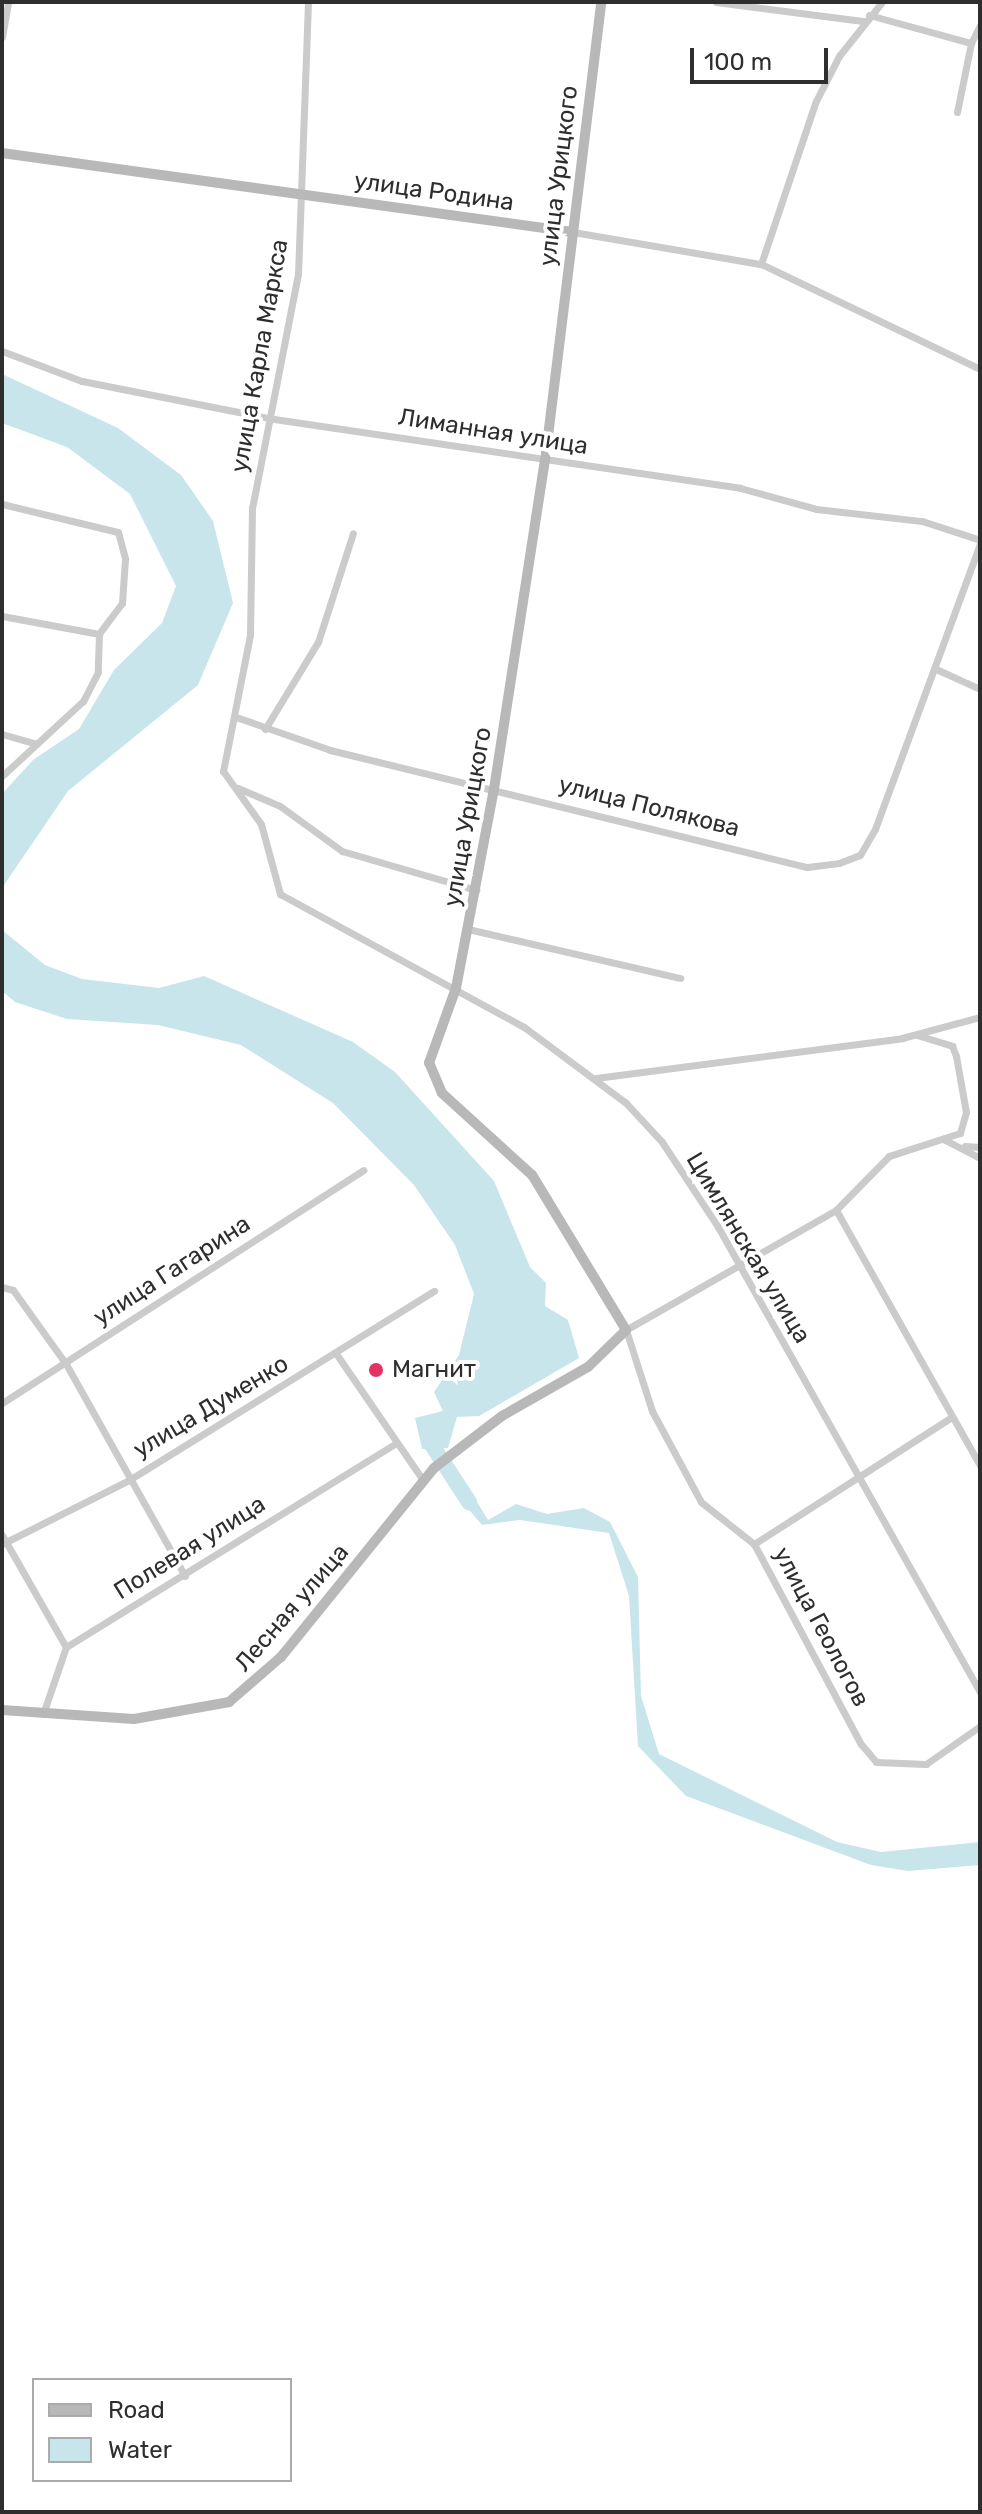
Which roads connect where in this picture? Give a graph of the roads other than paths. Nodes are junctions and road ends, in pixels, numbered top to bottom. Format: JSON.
{"nodes":[{"id":1,"x":8,"y":2,"type":"edge"},
{"id":2,"x":308,"y":2,"type":"edge"},
{"id":3,"x":601,"y":2,"type":"edge"},
{"id":4,"x":716,"y":2,"type":"edge"},
{"id":5,"x":882,"y":2,"type":"edge"},
{"id":6,"x":866,"y":18,"type":"junction"},
{"id":7,"x":980,"y":25,"type":"edge"},
{"id":8,"x":2,"y":37,"type":"edge"},
{"id":9,"x":971,"y":43,"type":"junction"},
{"id":10,"x":957,"y":112,"type":"dead end"},
{"id":11,"x":2,"y":153,"type":"edge"},
{"id":12,"x":305,"y":194,"type":"junction"},
{"id":13,"x":573,"y":232,"type":"junction"},
{"id":14,"x":761,"y":264,"type":"junction"},
{"id":15,"x":2,"y":351,"type":"edge"},
{"id":16,"x":980,"y":369,"type":"edge"},
{"id":17,"x":274,"y":419,"type":"junction"},
{"id":18,"x":545,"y":461,"type":"junction"},
{"id":19,"x":2,"y":504,"type":"edge"},
{"id":20,"x":353,"y":533,"type":"dead end"},
{"id":21,"x":980,"y":542,"type":"edge"},
{"id":22,"x":2,"y":616,"type":"edge"},
{"id":23,"x":99,"y":634,"type":"junction"},
{"id":24,"x":936,"y":669,"type":"junction"},
{"id":25,"x":980,"y":689,"type":"edge"},
{"id":26,"x":236,"y":717,"type":"junction"},
{"id":27,"x":265,"y":729,"type":"junction"},
{"id":28,"x":2,"y":734,"type":"edge"},
{"id":29,"x":37,"y":744,"type":"junction"},
{"id":30,"x":2,"y":776,"type":"edge"},
{"id":31,"x":238,"y":788,"type":"junction"},
{"id":32,"x":494,"y":789,"type":"junction"},
{"id":33,"x":476,"y":890,"type":"junction"},
{"id":34,"x":468,"y":929,"type":"junction"},
{"id":35,"x":680,"y":978,"type":"dead end"},
{"id":36,"x":456,"y":988,"type":"junction"},
{"id":37,"x":980,"y":1017,"type":"edge"},
{"id":38,"x":917,"y":1035,"type":"junction"},
{"id":39,"x":596,"y":1078,"type":"junction"},
{"id":40,"x":942,"y":1139,"type":"junction"},
{"id":41,"x":963,"y":1146,"type":"junction"},
{"id":42,"x":980,"y":1147,"type":"edge"},
{"id":43,"x":980,"y":1158,"type":"edge"},
{"id":44,"x":363,"y":1170,"type":"dead end"},
{"id":45,"x":836,"y":1210,"type":"junction"},
{"id":46,"x":736,"y":1267,"type":"junction"},
{"id":47,"x":2,"y":1287,"type":"edge"},
{"id":48,"x":434,"y":1291,"type":"dead end"},
{"id":49,"x":626,"y":1330,"type":"junction"},
{"id":50,"x":337,"y":1355,"type":"junction"},
{"id":51,"x":66,"y":1364,"type":"junction"},
{"id":52,"x":2,"y":1403,"type":"edge"},
{"id":53,"x":952,"y":1417,"type":"junction"},
{"id":54,"x":395,"y":1444,"type":"junction"},
{"id":55,"x":980,"y":1465,"type":"edge"},
{"id":56,"x":856,"y":1474,"type":"junction"},
{"id":57,"x":129,"y":1480,"type":"junction"},
{"id":58,"x":423,"y":1480,"type":"junction"},
{"id":59,"x":3,"y":1541,"type":"edge"},
{"id":60,"x":754,"y":1544,"type":"junction"},
{"id":61,"x":185,"y":1576,"type":"junction"},
{"id":62,"x":66,"y":1647,"type":"junction"},
{"id":63,"x":980,"y":1692,"type":"edge"},
{"id":64,"x":2,"y":1710,"type":"edge"},
{"id":65,"x":43,"y":1714,"type":"junction"},
{"id":66,"x":980,"y":1726,"type":"edge"}],
"edges":[{"from":1,"to":8,"type":"street"},
{"from":2,"to":12,"type":"street","name":"улица Карла Маркса"},
{"from":3,"to":13,"type":"street","name":"улица Урицкого"},
{"from":4,"to":6,"type":"street"},
{"from":5,"to":6,"type":"street"},
{"from":6,"to":9,"type":"street"},
{"from":6,"to":14,"type":"street"},
{"from":7,"to":9,"type":"street"},
{"from":9,"to":10,"type":"street"},
{"from":11,"to":12,"type":"street","name":"улица Родина"},
{"from":12,"to":13,"type":"street","name":"улица Родина"},
{"from":12,"to":17,"type":"street","name":"улица Карла Маркса"},
{"from":13,"to":14,"type":"street","name":"улица Родина"},
{"from":13,"to":18,"type":"street","name":"улица Урицкого"},
{"from":14,"to":16,"type":"street","name":"улица Родина"},
{"from":15,"to":17,"type":"street","name":"Лиманная улица"},
{"from":17,"to":18,"type":"street","name":"Лиманная улица"},
{"from":17,"to":26,"type":"street","name":"улица Карла Маркса"},
{"from":18,"to":21,"type":"street","name":"Лиманная улица"},
{"from":18,"to":32,"type":"street","name":"улица Урицкого"},
{"from":19,"to":23,"type":"street"},
{"from":20,"to":27,"type":"street"},
{"from":21,"to":24,"type":"street","name":"улица Полякова"},
{"from":22,"to":23,"type":"street"},
{"from":23,"to":29,"type":"street"},
{"from":24,"to":25,"type":"street"},
{"from":24,"to":32,"type":"street","name":"улица Полякова"},
{"from":26,"to":27,"type":"street","name":"улица Полякова"},
{"from":26,"to":31,"type":"street","name":"Цимлянская улица"},
{"from":27,"to":32,"type":"street","name":"улица Полякова"},
{"from":28,"to":29,"type":"street"},
{"from":29,"to":30,"type":"street"},
{"from":31,"to":33,"type":"street"},
{"from":31,"to":36,"type":"street","name":"Цимлянская улица"},
{"from":32,"to":33,"type":"street","name":"улица Урицкого"},
{"from":33,"to":34,"type":"street","name":"улица Урицкого"},
{"from":34,"to":35,"type":"street"},
{"from":34,"to":36,"type":"street","name":"улица Урицкого"},
{"from":36,"to":39,"type":"street","name":"Цимлянская улица"},
{"from":36,"to":49,"type":"street","name":"улица Урицкого"},
{"from":37,"to":38,"type":"street"},
{"from":38,"to":39,"type":"street"},
{"from":38,"to":40,"type":"street"},
{"from":39,"to":46,"type":"street","name":"Цимлянская улица"},
{"from":40,"to":41,"type":"street"},
{"from":40,"to":45,"type":"street"},
{"from":41,"to":42,"type":"street"},
{"from":41,"to":43,"type":"street"},
{"from":44,"to":51,"type":"street","name":"улица Гагарина"},
{"from":45,"to":46,"type":"street"},
{"from":45,"to":53,"type":"street"},
{"from":46,"to":49,"type":"street"},
{"from":46,"to":56,"type":"street","name":"Цимлянская улица"},
{"from":47,"to":51,"type":"street"},
{"from":48,"to":50,"type":"street","name":"улица Думенко"},
{"from":49,"to":58,"type":"street","name":"Лесная улица"},
{"from":49,"to":60,"type":"street","name":"улица Геологов"},
{"from":50,"to":54,"type":"street"},
{"from":50,"to":57,"type":"street","name":"улица Думенко"},
{"from":51,"to":52,"type":"street","name":"улица Гагарина"},
{"from":51,"to":57,"type":"street"},
{"from":53,"to":55,"type":"street"},
{"from":53,"to":56,"type":"street"},
{"from":54,"to":58,"type":"street"},
{"from":54,"to":61,"type":"street","name":"Полевая улица"},
{"from":56,"to":60,"type":"street"},
{"from":56,"to":63,"type":"street","name":"Цимлянская улица"},
{"from":57,"to":59,"type":"street","name":"улица Думенко"},
{"from":57,"to":61,"type":"street"},
{"from":58,"to":65,"type":"street","name":"Лесная улица"},
{"from":59,"to":62,"type":"street"},
{"from":60,"to":66,"type":"street","name":"улица Геологов"},
{"from":61,"to":62,"type":"street","name":"Полевая улица"},
{"from":62,"to":65,"type":"street"},
{"from":64,"to":65,"type":"street","name":"Лесная улица"}]}
